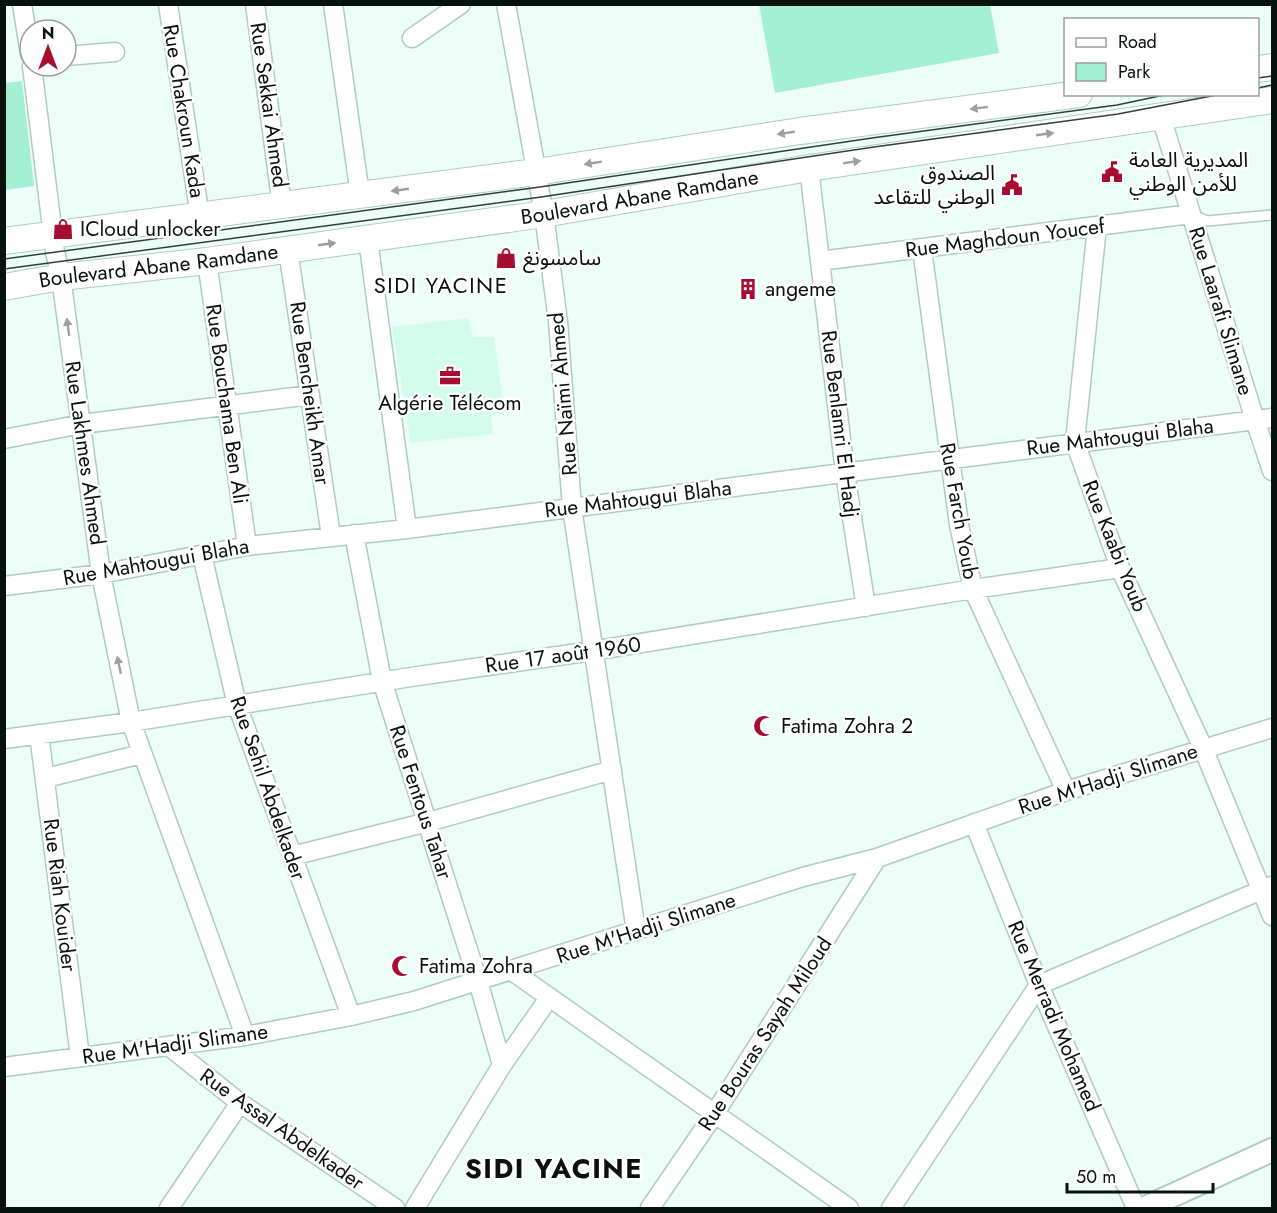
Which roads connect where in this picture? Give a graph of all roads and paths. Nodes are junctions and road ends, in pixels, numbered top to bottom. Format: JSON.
{"nodes":[{"id":1,"x":168,"y":4,"type":"edge"},
{"id":2,"x":255,"y":4,"type":"edge"},
{"id":3,"x":333,"y":4,"type":"edge"},
{"id":4,"x":461,"y":4,"type":"edge"},
{"id":5,"x":506,"y":4,"type":"edge"},
{"id":6,"x":412,"y":38,"type":"dead end"},
{"id":7,"x":115,"y":52,"type":"dead end"},
{"id":8,"x":78,"y":55,"type":"edge"},
{"id":9,"x":34,"y":78,"type":"edge"},
{"id":10,"x":1064,"y":96,"type":"edge"},
{"id":11,"x":1272,"y":100,"type":"edge"},
{"id":12,"x":1161,"y":117,"type":"junction"},
{"id":13,"x":810,"y":168,"type":"junction"},
{"id":14,"x":536,"y":172,"type":"junction"},
{"id":15,"x":360,"y":195,"type":"junction"},
{"id":16,"x":282,"y":206,"type":"junction"},
{"id":17,"x":544,"y":214,"type":"junction"},
{"id":18,"x":1191,"y":214,"type":"junction"},
{"id":19,"x":1272,"y":215,"type":"edge"},
{"id":20,"x":200,"y":217,"type":"junction"},
{"id":21,"x":1097,"y":226,"type":"junction"},
{"id":22,"x":54,"y":234,"type":"junction"},
{"id":23,"x":368,"y":239,"type":"junction"},
{"id":24,"x":4,"y":241,"type":"edge"},
{"id":25,"x":922,"y":249,"type":"junction"},
{"id":26,"x":288,"y":250,"type":"junction"},
{"id":27,"x":207,"y":261,"type":"junction"},
{"id":28,"x":820,"y":261,"type":"junction"},
{"id":29,"x":61,"y":277,"type":"junction"},
{"id":30,"x":4,"y":287,"type":"edge"},
{"id":31,"x":310,"y":395,"type":"junction"},
{"id":32,"x":227,"y":406,"type":"junction"},
{"id":33,"x":1264,"y":419,"type":"edge"},
{"id":34,"x":82,"y":424,"type":"junction"},
{"id":35,"x":4,"y":439,"type":"edge"},
{"id":36,"x":1075,"y":442,"type":"junction"},
{"id":37,"x":950,"y":459,"type":"junction"},
{"id":38,"x":1272,"y":471,"type":"edge"},
{"id":39,"x":845,"y":473,"type":"junction"},
{"id":40,"x":572,"y":508,"type":"junction"},
{"id":41,"x":407,"y":529,"type":"junction"},
{"id":42,"x":354,"y":534,"type":"junction"},
{"id":43,"x":331,"y":536,"type":"junction"},
{"id":44,"x":247,"y":546,"type":"junction"},
{"id":45,"x":202,"y":555,"type":"junction"},
{"id":46,"x":1120,"y":568,"type":"junction"},
{"id":47,"x":101,"y":574,"type":"junction"},
{"id":48,"x":4,"y":586,"type":"edge"},
{"id":49,"x":973,"y":589,"type":"junction"},
{"id":50,"x":866,"y":607,"type":"junction"},
{"id":51,"x":592,"y":651,"type":"junction"},
{"id":52,"x":382,"y":681,"type":"junction"},
{"id":53,"x":237,"y":705,"type":"junction"},
{"id":54,"x":131,"y":722,"type":"junction"},
{"id":55,"x":1272,"y":728,"type":"edge"},
{"id":56,"x":39,"y":734,"type":"junction"},
{"id":57,"x":4,"y":739,"type":"edge"},
{"id":58,"x":1203,"y":748,"type":"junction"},
{"id":59,"x":141,"y":754,"type":"junction"},
{"id":60,"x":612,"y":770,"type":"junction"},
{"id":61,"x":46,"y":778,"type":"junction"},
{"id":62,"x":1066,"y":790,"type":"junction"},
{"id":63,"x":428,"y":822,"type":"junction"},
{"id":64,"x":974,"y":823,"type":"junction"},
{"id":65,"x":292,"y":856,"type":"junction"},
{"id":66,"x":877,"y":858,"type":"junction"},
{"id":67,"x":1267,"y":888,"type":"edge"},
{"id":68,"x":1272,"y":916,"type":"edge"},
{"id":69,"x":636,"y":931,"type":"junction"},
{"id":70,"x":512,"y":971,"type":"junction"},
{"id":71,"x":478,"y":981,"type":"junction"},
{"id":72,"x":1039,"y":985,"type":"junction"},
{"id":73,"x":549,"y":998,"type":"junction"},
{"id":74,"x":351,"y":1016,"type":"junction"},
{"id":75,"x":245,"y":1036,"type":"junction"},
{"id":76,"x":170,"y":1047,"type":"junction"},
{"id":77,"x":80,"y":1056,"type":"junction"},
{"id":78,"x":502,"y":1065,"type":"junction"},
{"id":79,"x":7,"y":1070,"type":"edge"},
{"id":80,"x":240,"y":1103,"type":"junction"},
{"id":81,"x":715,"y":1113,"type":"junction"},
{"id":82,"x":1272,"y":1150,"type":"edge"},
{"id":83,"x":168,"y":1209,"type":"edge"},
{"id":84,"x":395,"y":1209,"type":"edge"},
{"id":85,"x":415,"y":1209,"type":"edge"},
{"id":86,"x":650,"y":1209,"type":"edge"},
{"id":87,"x":849,"y":1209,"type":"edge"},
{"id":88,"x":891,"y":1209,"type":"edge"},
{"id":89,"x":1136,"y":1209,"type":"edge"},
{"id":90,"x":1145,"y":1209,"type":"edge"}],
"edges":[{"from":1,"to":20,"type":"street","name":"Rue Chakroun Kada"},
{"from":2,"to":16,"type":"street","name":"Rue Sekkai Ahmed"},
{"from":3,"to":15,"type":"street"},
{"from":4,"to":6,"type":"street"},
{"from":5,"to":14,"type":"street","name":"Rue Naïmi Ahmed"},
{"from":7,"to":8,"type":"street"},
{"from":9,"to":22,"type":"street","name":"Rue Lakhmes Ahmed"},
{"from":10,"to":14,"type":"main road","name":"Boulevard Abane Ramdane","one_way":true},
{"from":11,"to":12,"type":"main road","name":"Boulevard Abane Ramdane"},
{"from":13,"to":12,"type":"main road","name":"Boulevard Abane Ramdane","one_way":true},
{"from":12,"to":18,"type":"street","name":"Rue Laarafi Slimane"},
{"from":13,"to":17,"type":"main road","name":"Boulevard Abane Ramdane"},
{"from":13,"to":28,"type":"street","name":"Rue Benlamri El Hadj"},
{"from":14,"to":15,"type":"main road","name":"Boulevard Abane Ramdane","one_way":true},
{"from":14,"to":17,"type":"street","name":"Rue Naïmi Ahmed"},
{"from":15,"to":16,"type":"main road","name":"Boulevard Abane Ramdane"},
{"from":16,"to":20,"type":"main road","name":"Boulevard Abane Ramdane"},
{"from":17,"to":23,"type":"main road","name":"Boulevard Abane Ramdane"},
{"from":17,"to":40,"type":"street","name":"Rue Naïmi Ahmed"},
{"from":18,"to":19,"type":"lane"},
{"from":18,"to":21,"type":"street","name":"Rue Maghdoun Youcef"},
{"from":18,"to":33,"type":"street","name":"Rue Laarafi Slimane"},
{"from":20,"to":22,"type":"main road","name":"Boulevard Abane Ramdane"},
{"from":21,"to":25,"type":"street","name":"Rue Maghdoun Youcef"},
{"from":21,"to":36,"type":"street","name":"Rue Kaabi Youb"},
{"from":22,"to":24,"type":"main road","name":"Boulevard Abane Ramdane"},
{"from":22,"to":29,"type":"street","name":"Rue Lakhmes Ahmed"},
{"from":26,"to":23,"type":"main road","name":"Boulevard Abane Ramdane","one_way":true},
{"from":23,"to":41,"type":"street"},
{"from":25,"to":28,"type":"street","name":"Rue Maghdoun Youcef"},
{"from":25,"to":37,"type":"street","name":"Rue Farch Youb"},
{"from":26,"to":27,"type":"main road","name":"Boulevard Abane Ramdane"},
{"from":26,"to":31,"type":"street","name":"Rue Bencheikh Amar"},
{"from":27,"to":29,"type":"main road","name":"Boulevard Abane Ramdane"},
{"from":27,"to":32,"type":"street","name":"Rue Bouchama Ben Ali"},
{"from":28,"to":39,"type":"street","name":"Rue Benlamri El Hadj"},
{"from":29,"to":30,"type":"main road","name":"Boulevard Abane Ramdane"},
{"from":34,"to":29,"type":"street","name":"Rue Lakhmes Ahmed","one_way":true},
{"from":31,"to":32,"type":"street"},
{"from":31,"to":43,"type":"street","name":"Rue Bencheikh Amar"},
{"from":32,"to":34,"type":"street"},
{"from":32,"to":44,"type":"street","name":"Rue Bouchama Ben Ali"},
{"from":33,"to":36,"type":"street","name":"Rue Mahtougui Blaha"},
{"from":33,"to":38,"type":"street","name":"Rue Laarafi Slimane"},
{"from":34,"to":35,"type":"street"},
{"from":34,"to":47,"type":"street","name":"Rue Lakhmes Ahmed"},
{"from":36,"to":37,"type":"street","name":"Rue Mahtougui Blaha"},
{"from":36,"to":46,"type":"street","name":"Rue Kaabi Youb"},
{"from":37,"to":39,"type":"street","name":"Rue Mahtougui Blaha"},
{"from":37,"to":49,"type":"street","name":"Rue Farch Youb"},
{"from":39,"to":40,"type":"street","name":"Rue Mahtougui Blaha"},
{"from":39,"to":50,"type":"street","name":"Rue Benlamri El Hadj"},
{"from":40,"to":41,"type":"street","name":"Rue Mahtougui Blaha"},
{"from":40,"to":51,"type":"street","name":"Rue Naïmi Ahmed"},
{"from":41,"to":42,"type":"street","name":"Rue Mahtougui Blaha"},
{"from":42,"to":43,"type":"street","name":"Rue Mahtougui Blaha"},
{"from":42,"to":52,"type":"street","name":"Rue Fentous Tahar"},
{"from":43,"to":44,"type":"street","name":"Rue Mahtougui Blaha"},
{"from":44,"to":45,"type":"street","name":"Rue Mahtougui Blaha"},
{"from":45,"to":47,"type":"street","name":"Rue Mahtougui Blaha"},
{"from":45,"to":53,"type":"street","name":"Rue Sehil Abdelkader"},
{"from":46,"to":49,"type":"street","name":"Rue 17 août 1960"},
{"from":46,"to":58,"type":"street","name":"Rue Kaabi Youb"},
{"from":47,"to":48,"type":"street","name":"Rue Mahtougui Blaha"},
{"from":54,"to":47,"type":"street","name":"Rue Lakhmes Ahmed","one_way":true},
{"from":49,"to":50,"type":"street","name":"Rue 17 août 1960"},
{"from":49,"to":62,"type":"street","name":"Rue Farch Youb"},
{"from":50,"to":51,"type":"street","name":"Rue 17 août 1960"},
{"from":51,"to":52,"type":"street","name":"Rue 17 août 1960"},
{"from":51,"to":60,"type":"street","name":"Rue Naïmi Ahmed"},
{"from":52,"to":53,"type":"street","name":"Rue 17 août 1960"},
{"from":52,"to":63,"type":"street","name":"Rue Fentous Tahar"},
{"from":53,"to":54,"type":"street","name":"Rue 17 août 1960"},
{"from":53,"to":65,"type":"street","name":"Rue Sehil Abdelkader"},
{"from":54,"to":56,"type":"street","name":"Rue 17 août 1960"},
{"from":54,"to":59,"type":"street","name":"Rue Lakhmes Ahmed"},
{"from":55,"to":58,"type":"street","name":"Rue M'Hadji Slimane"},
{"from":56,"to":57,"type":"street","name":"Rue 17 août 1960"},
{"from":56,"to":61,"type":"street","name":"Rue Riah Kouider"},
{"from":58,"to":62,"type":"street","name":"Rue M'Hadji Slimane"},
{"from":58,"to":67,"type":"street","name":"Rue Kaabi Youb"},
{"from":59,"to":61,"type":"street"},
{"from":59,"to":75,"type":"street","name":"Rue Lakhmes Ahmed"},
{"from":60,"to":63,"type":"street"},
{"from":60,"to":69,"type":"street","name":"Rue Naïmi Ahmed"},
{"from":61,"to":77,"type":"street","name":"Rue Riah Kouider"},
{"from":62,"to":64,"type":"street","name":"Rue M'Hadji Slimane"},
{"from":63,"to":65,"type":"street"},
{"from":63,"to":71,"type":"street","name":"Rue Fentous Tahar"},
{"from":64,"to":66,"type":"street","name":"Rue M'Hadji Slimane"},
{"from":64,"to":72,"type":"street","name":"Rue Merradi Mohamed"},
{"from":65,"to":74,"type":"street","name":"Rue Sehil Abdelkader"},
{"from":66,"to":69,"type":"street","name":"Rue M'Hadji Slimane"},
{"from":66,"to":81,"type":"street","name":"Rue Bouras Sayah Miloud"},
{"from":67,"to":68,"type":"street","name":"Rue Kaabi Youb"},
{"from":67,"to":72,"type":"street"},
{"from":69,"to":70,"type":"street","name":"Rue M'Hadji Slimane"},
{"from":70,"to":71,"type":"street","name":"Rue M'Hadji Slimane"},
{"from":70,"to":73,"type":"street"},
{"from":71,"to":74,"type":"street","name":"Rue M'Hadji Slimane"},
{"from":71,"to":78,"type":"street","name":"Rue Fentous Tahar"},
{"from":72,"to":88,"type":"street"},
{"from":72,"to":89,"type":"street","name":"Rue Merradi Mohamed"},
{"from":73,"to":78,"type":"street"},
{"from":73,"to":81,"type":"street"},
{"from":74,"to":75,"type":"street","name":"Rue M'Hadji Slimane"},
{"from":75,"to":76,"type":"street","name":"Rue M'Hadji Slimane"},
{"from":76,"to":77,"type":"street","name":"Rue M'Hadji Slimane"},
{"from":76,"to":80,"type":"street","name":"Rue Assal Abdelkader"},
{"from":77,"to":79,"type":"street","name":"Rue M'Hadji Slimane"},
{"from":78,"to":85,"type":"street"},
{"from":80,"to":83,"type":"street"},
{"from":80,"to":84,"type":"street","name":"Rue Assal Abdelkader"},
{"from":81,"to":86,"type":"street","name":"Rue Bouras Sayah Miloud"},
{"from":81,"to":87,"type":"street"},
{"from":82,"to":90,"type":"street"}]}
